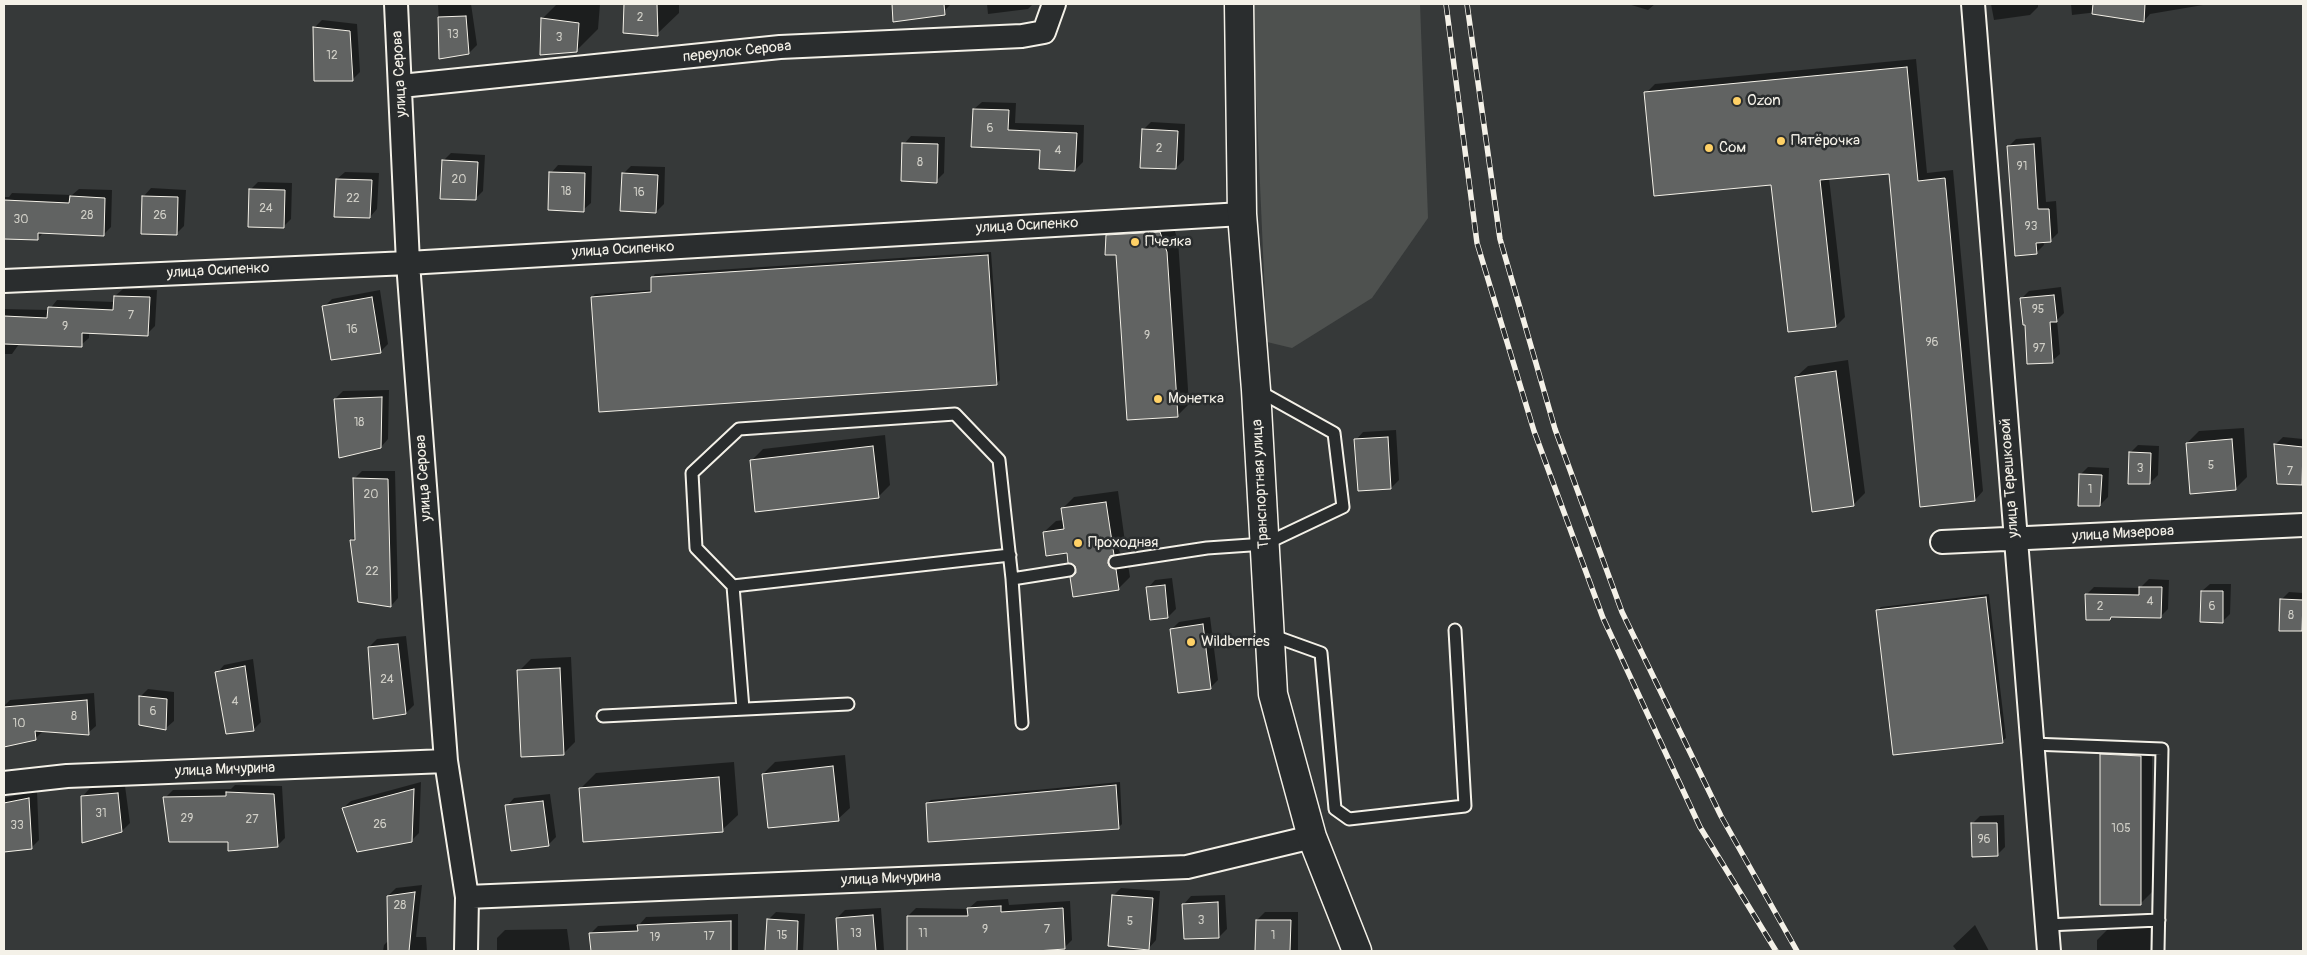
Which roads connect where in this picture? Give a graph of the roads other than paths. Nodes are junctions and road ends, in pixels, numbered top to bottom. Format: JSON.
{"nodes":[{"id":1,"x":396,"y":4,"type":"edge"},
{"id":2,"x":1054,"y":4,"type":"edge"},
{"id":3,"x":1239,"y":4,"type":"edge"},
{"id":4,"x":1973,"y":4,"type":"edge"},
{"id":5,"x":401,"y":86,"type":"junction"},
{"id":6,"x":1242,"y":214,"type":"junction"},
{"id":7,"x":408,"y":263,"type":"junction"},
{"id":8,"x":4,"y":281,"type":"edge"},
{"id":9,"x":1256,"y":390,"type":"junction"},
{"id":10,"x":2303,"y":525,"type":"edge"},
{"id":11,"x":2015,"y":539,"type":"junction"},
{"id":12,"x":1942,"y":542,"type":"dead end"},
{"id":13,"x":1264,"y":544,"type":"junction"},
{"id":14,"x":1010,"y":555,"type":"junction"},
{"id":15,"x":1115,"y":562,"type":"dead end"},
{"id":16,"x":1069,"y":570,"type":"dead end"},
{"id":17,"x":1012,"y":579,"type":"junction"},
{"id":18,"x":733,"y":586,"type":"junction"},
{"id":19,"x":1455,"y":630,"type":"dead end"},
{"id":20,"x":1269,"y":634,"type":"junction"},
{"id":21,"x":848,"y":704,"type":"dead end"},
{"id":22,"x":743,"y":709,"type":"junction"},
{"id":23,"x":603,"y":716,"type":"dead end"},
{"id":24,"x":1022,"y":722,"type":"dead end"},
{"id":25,"x":2032,"y":744,"type":"junction"},
{"id":26,"x":446,"y":761,"type":"junction"},
{"id":27,"x":4,"y":783,"type":"edge"},
{"id":28,"x":1312,"y":837,"type":"junction"},
{"id":29,"x":467,"y":897,"type":"junction"},
{"id":30,"x":2159,"y":920,"type":"junction"},
{"id":31,"x":2047,"y":925,"type":"junction"},
{"id":32,"x":466,"y":951,"type":"edge"},
{"id":33,"x":1357,"y":951,"type":"edge"},
{"id":34,"x":2049,"y":951,"type":"edge"},
{"id":35,"x":2158,"y":951,"type":"edge"}],
"edges":[{"from":1,"to":5,"type":"street","name":"улица Серова"},
{"from":2,"to":5,"type":"street","name":"переулок Серова"},
{"from":3,"to":6,"type":"main road","name":"Транспортная улица"},
{"from":4,"to":11,"type":"street","name":"улица Терешковой"},
{"from":5,"to":7,"type":"street","name":"улица Серова"},
{"from":6,"to":7,"type":"street","name":"улица Осипенко"},
{"from":6,"to":9,"type":"main road","name":"Транспортная улица"},
{"from":7,"to":8,"type":"street","name":"улица Осипенко"},
{"from":7,"to":26,"type":"street","name":"улица Серова"},
{"from":9,"to":13,"type":"main road","name":"Транспортная улица"},
{"from":9,"to":13,"type":"lane"},
{"from":10,"to":11,"type":"street","name":"улица Мизерова"},
{"from":11,"to":12,"type":"street","name":"улица Мизерова"},
{"from":11,"to":25,"type":"street","name":"улица Терешковой"},
{"from":13,"to":15,"type":"lane"},
{"from":13,"to":20,"type":"main road","name":"Транспортная улица"},
{"from":14,"to":17,"type":"lane"},
{"from":14,"to":18,"type":"lane"},
{"from":14,"to":18,"type":"lane"},
{"from":16,"to":17,"type":"lane"},
{"from":17,"to":24,"type":"lane"},
{"from":18,"to":22,"type":"lane"},
{"from":19,"to":20,"type":"lane"},
{"from":20,"to":28,"type":"main road","name":"Транспортная улица"},
{"from":21,"to":22,"type":"lane"},
{"from":22,"to":23,"type":"lane"},
{"from":25,"to":30,"type":"lane"},
{"from":25,"to":31,"type":"street","name":"улица Терешковой"},
{"from":26,"to":27,"type":"street","name":"улица Мичурина"},
{"from":26,"to":29,"type":"street","name":"улица Серова"},
{"from":28,"to":29,"type":"street","name":"улица Мичурина"},
{"from":28,"to":33,"type":"main road","name":"Транспортная улица"},
{"from":29,"to":32,"type":"street","name":"улица Серова"},
{"from":30,"to":31,"type":"lane"},
{"from":30,"to":35,"type":"lane"},
{"from":31,"to":34,"type":"street","name":"улица Терешковой"}]}
